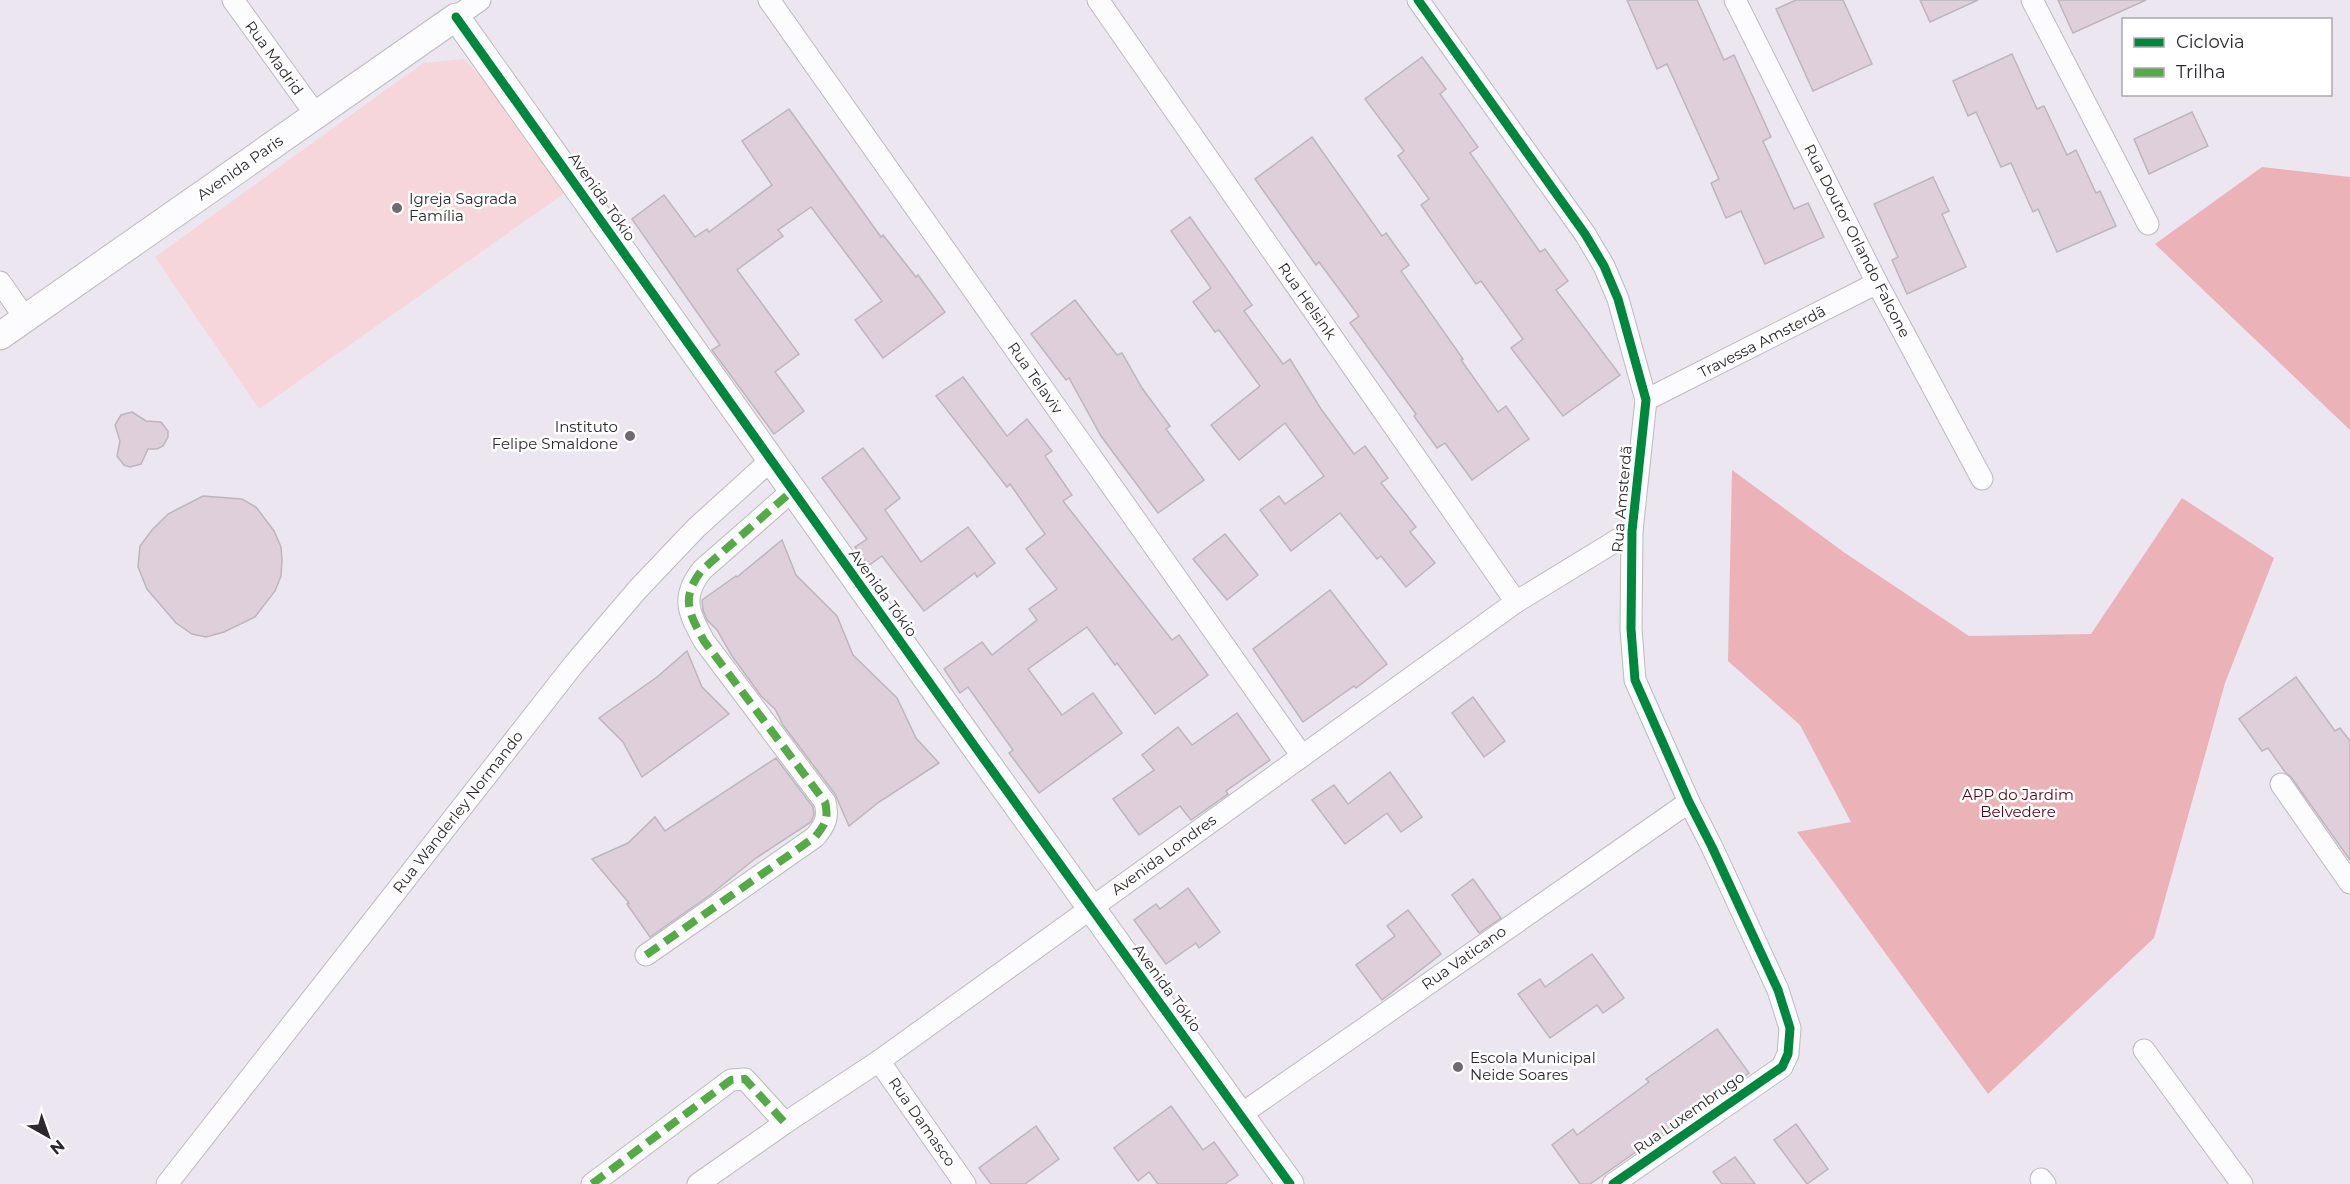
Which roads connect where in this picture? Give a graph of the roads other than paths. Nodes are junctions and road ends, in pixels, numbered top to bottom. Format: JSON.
{"nodes":[{"id":1,"x":233,"y":0,"type":"edge"},
{"id":2,"x":480,"y":0,"type":"edge"},
{"id":3,"x":769,"y":0,"type":"edge"},
{"id":4,"x":1098,"y":0,"type":"edge"},
{"id":5,"x":1735,"y":0,"type":"edge"},
{"id":6,"x":2032,"y":0,"type":"edge"},
{"id":7,"x":1426,"y":3,"type":"edge"},
{"id":8,"x":456,"y":17,"type":"junction"},
{"id":9,"x":316,"y":116,"type":"junction"},
{"id":10,"x":2148,"y":224,"type":"dead end"},
{"id":11,"x":0,"y":282,"type":"edge"},
{"id":12,"x":1877,"y":284,"type":"junction"},
{"id":13,"x":25,"y":318,"type":"junction"},
{"id":14,"x":0,"y":336,"type":"edge"},
{"id":15,"x":1646,"y":400,"type":"junction"},
{"id":16,"x":771,"y":460,"type":"junction"},
{"id":17,"x":1982,"y":479,"type":"dead end"},
{"id":18,"x":792,"y":491,"type":"junction"},
{"id":19,"x":1632,"y":531,"type":"junction"},
{"id":20,"x":1516,"y":602,"type":"junction"},
{"id":21,"x":1302,"y":756,"type":"junction"},
{"id":22,"x":2280,"y":784,"type":"dead end"},
{"id":23,"x":1689,"y":802,"type":"junction"},
{"id":24,"x":2350,"y":883,"type":"edge"},
{"id":25,"x":1091,"y":908,"type":"junction"},
{"id":26,"x":646,"y":955,"type":"dead end"},
{"id":27,"x":2144,"y":1050,"type":"dead end"},
{"id":28,"x":879,"y":1061,"type":"junction"},
{"id":29,"x":1782,"y":1067,"type":"joint"},
{"id":30,"x":1240,"y":1115,"type":"junction"},
{"id":31,"x":785,"y":1123,"type":"junction"},
{"id":32,"x":167,"y":1184,"type":"edge"},
{"id":33,"x":592,"y":1184,"type":"edge"},
{"id":34,"x":698,"y":1184,"type":"edge"},
{"id":35,"x":965,"y":1184,"type":"edge"},
{"id":36,"x":1290,"y":1184,"type":"edge"},
{"id":37,"x":1613,"y":1184,"type":"edge"},
{"id":38,"x":2242,"y":1184,"type":"edge"}],
"edges":[{"from":1,"to":9,"type":"street","name":"Rua Madrid"},
{"from":2,"to":8,"type":"street","name":"Avenida Paris"},
{"from":3,"to":21,"type":"street","name":"Rua Telaviv"},
{"from":4,"to":20,"type":"street","name":"Rua Helsink"},
{"from":5,"to":12,"type":"street","name":"Rua Doutor Orlando Falcone"},
{"from":6,"to":10,"type":"street"},
{"from":7,"to":15,"type":"street","name":"Rua Amsterdã"},
{"from":8,"to":9,"type":"street","name":"Avenida Paris"},
{"from":8,"to":16,"type":"street","name":"Avenida Tókio"},
{"from":9,"to":13,"type":"street","name":"Avenida Paris"},
{"from":11,"to":13,"type":"street"},
{"from":12,"to":15,"type":"street","name":"Travessa Amsterdã"},
{"from":12,"to":17,"type":"street","name":"Rua Doutor Orlando Falcone"},
{"from":13,"to":14,"type":"street","name":"Avenida Paris"},
{"from":15,"to":19,"type":"street","name":"Rua Amsterdã"},
{"from":16,"to":18,"type":"street","name":"Avenida Tókio"},
{"from":16,"to":32,"type":"street","name":"Rua Wanderley Normando"},
{"from":18,"to":25,"type":"street","name":"Avenida Tókio"},
{"from":18,"to":26,"type":"street"},
{"from":19,"to":20,"type":"street","name":"Avenida Londres"},
{"from":19,"to":23,"type":"street","name":"Rua Amsterdã"},
{"from":20,"to":21,"type":"street","name":"Avenida Londres"},
{"from":21,"to":25,"type":"street","name":"Avenida Londres"},
{"from":22,"to":24,"type":"street"},
{"from":23,"to":29,"type":"street","name":"Rua Amsterdã"},
{"from":23,"to":30,"type":"street","name":"Rua Vaticano"},
{"from":25,"to":28,"type":"street","name":"Avenida Londres"},
{"from":25,"to":30,"type":"street","name":"Avenida Tókio"},
{"from":27,"to":38,"type":"street"},
{"from":28,"to":31,"type":"street","name":"Avenida Londres"},
{"from":28,"to":35,"type":"street","name":"Rua Damasco"},
{"from":29,"to":37,"type":"street","name":"Rua Luxembrugo"},
{"from":30,"to":36,"type":"street","name":"Avenida Tókio"},
{"from":31,"to":33,"type":"street"},
{"from":31,"to":34,"type":"street","name":"Avenida Londres"}]}
